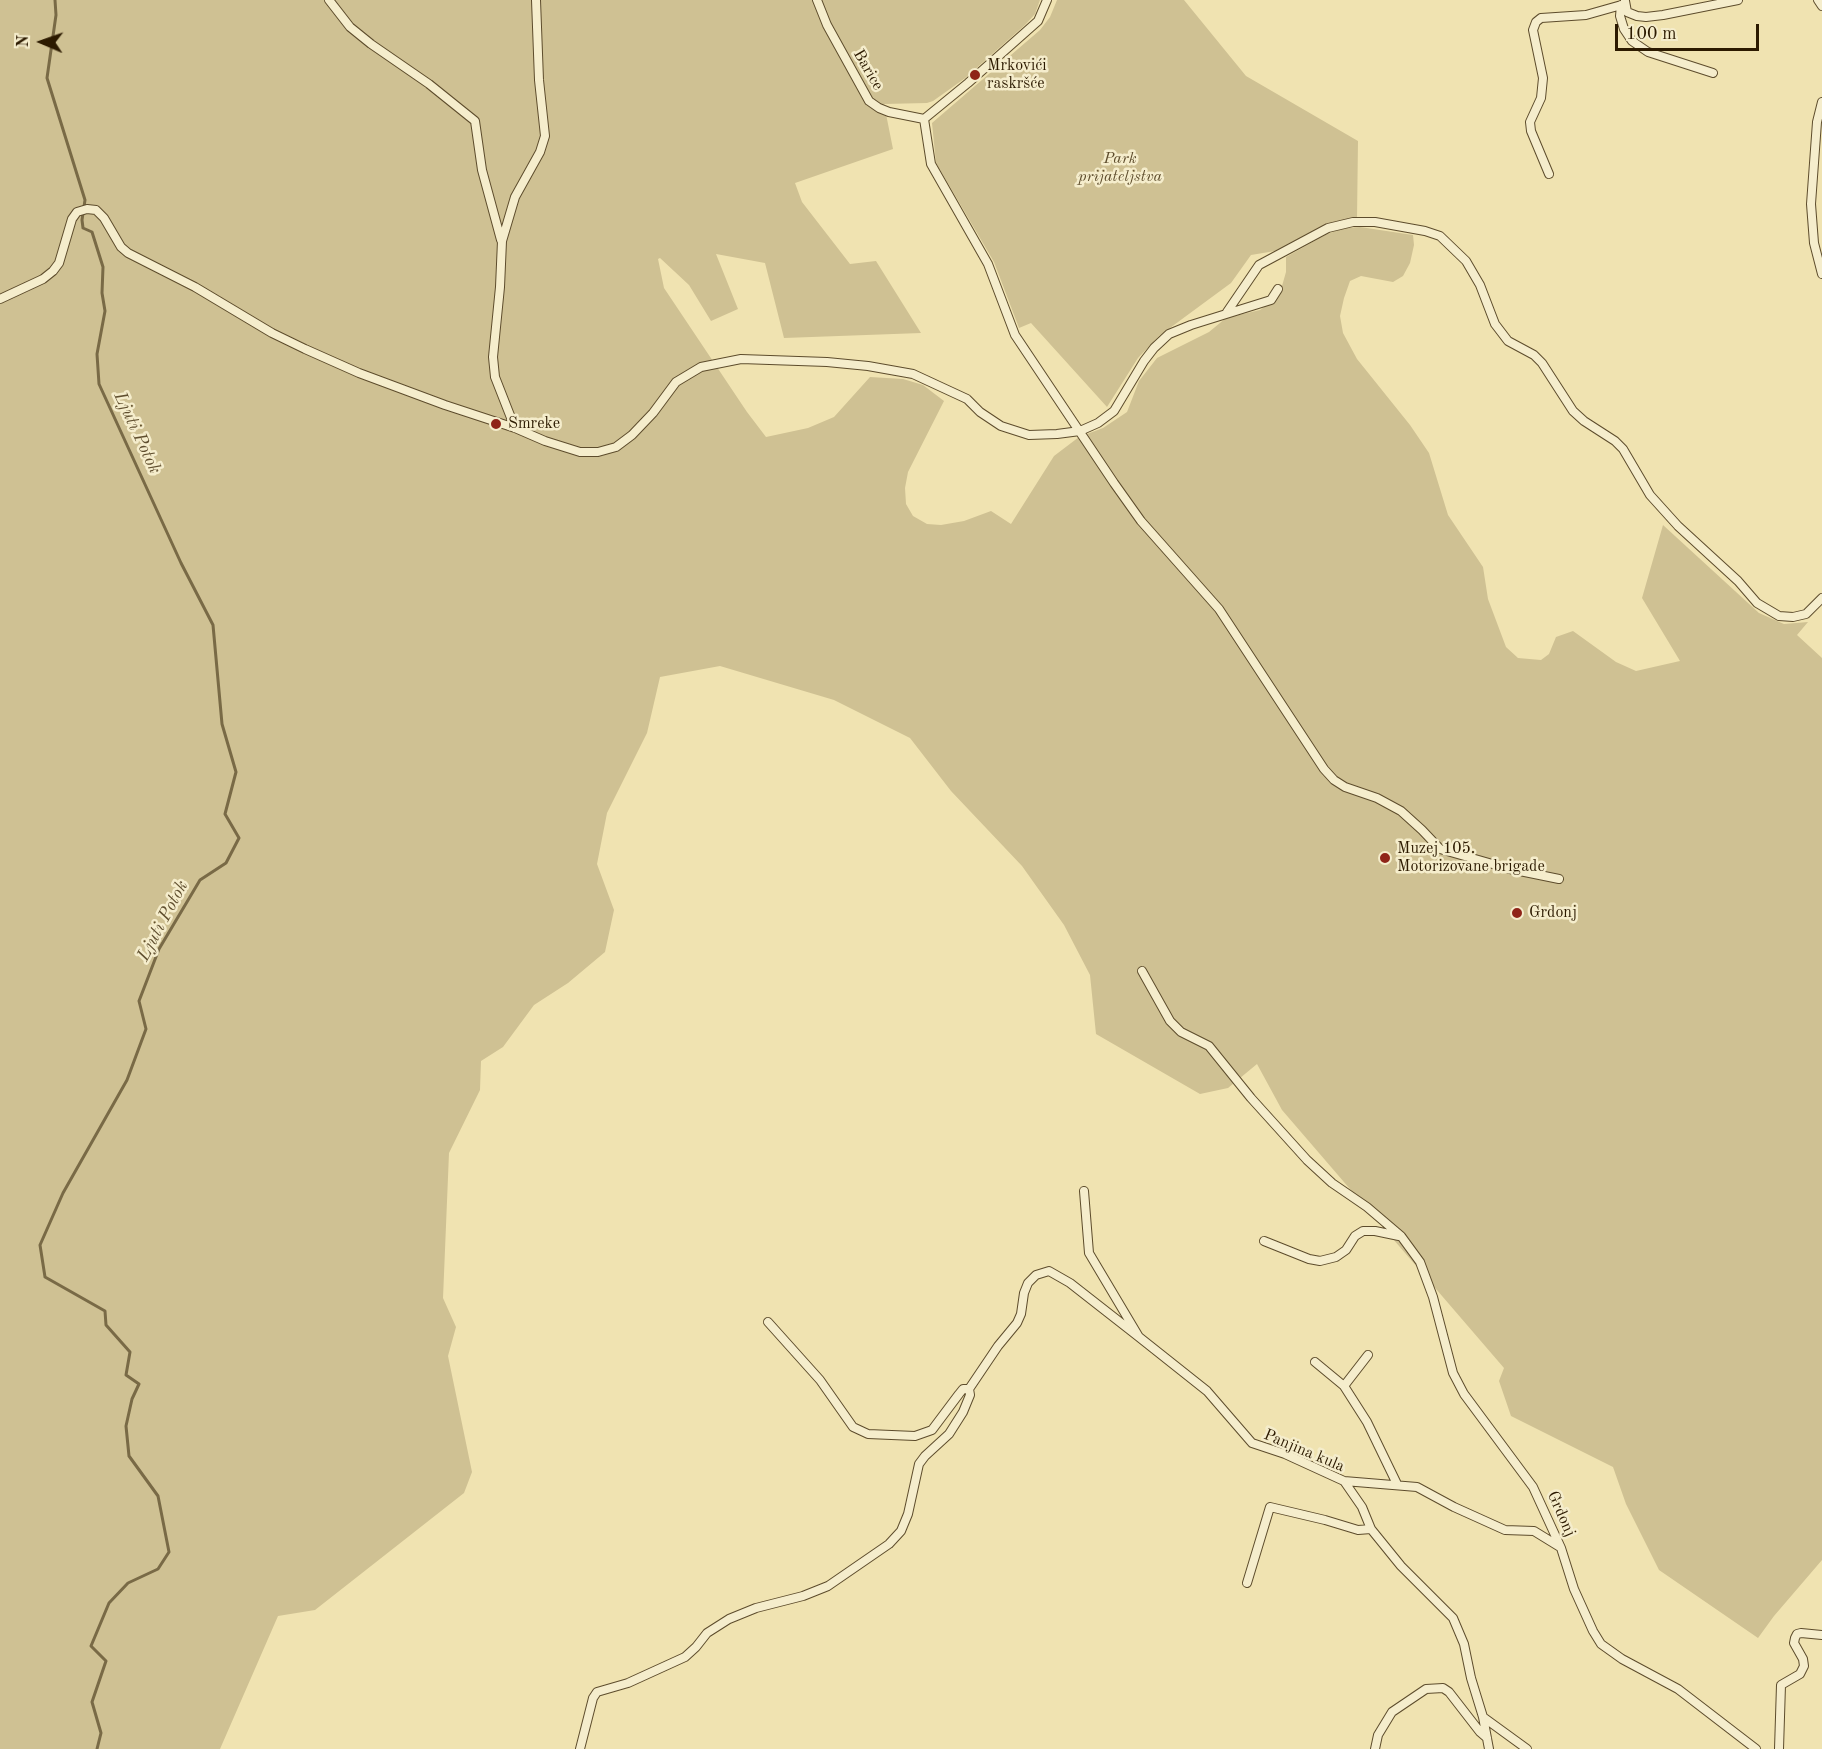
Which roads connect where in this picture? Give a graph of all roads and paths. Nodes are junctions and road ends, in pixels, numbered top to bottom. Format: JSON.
{"nodes":[{"id":1,"x":329,"y":0,"type":"edge"},
{"id":2,"x":536,"y":0,"type":"edge"},
{"id":3,"x":817,"y":0,"type":"edge"},
{"id":4,"x":1047,"y":0,"type":"edge"},
{"id":5,"x":1738,"y":0,"type":"edge"},
{"id":6,"x":1818,"y":0,"type":"edge"},
{"id":7,"x":1624,"y":3,"type":"edge"},
{"id":8,"x":1822,"y":6,"type":"edge"},
{"id":9,"x":1713,"y":73,"type":"dead end"},
{"id":10,"x":1822,"y":102,"type":"edge"},
{"id":11,"x":924,"y":119,"type":"junction"},
{"id":12,"x":1548,"y":174,"type":"dead end"},
{"id":13,"x":502,"y":241,"type":"junction"},
{"id":14,"x":1822,"y":274,"type":"edge"},
{"id":15,"x":1278,"y":289,"type":"dead end"},
{"id":16,"x":0,"y":299,"type":"edge"},
{"id":17,"x":1227,"y":313,"type":"junction"},
{"id":18,"x":515,"y":428,"type":"junction"},
{"id":19,"x":1080,"y":431,"type":"junction"},
{"id":20,"x":1822,"y":598,"type":"edge"},
{"id":21,"x":1559,"y":879,"type":"dead end"},
{"id":22,"x":1142,"y":971,"type":"dead end"},
{"id":23,"x":1084,"y":1191,"type":"dead end"},
{"id":24,"x":1401,"y":1236,"type":"junction"},
{"id":25,"x":1264,"y":1241,"type":"dead end"},
{"id":26,"x":768,"y":1322,"type":"dead end"},
{"id":27,"x":1139,"y":1337,"type":"junction"},
{"id":28,"x":1368,"y":1355,"type":"dead end"},
{"id":29,"x":1315,"y":1362,"type":"dead end"},
{"id":30,"x":1344,"y":1386,"type":"junction"},
{"id":31,"x":969,"y":1389,"type":"junction"},
{"id":32,"x":1344,"y":1481,"type":"junction"},
{"id":33,"x":1397,"y":1484,"type":"junction"},
{"id":34,"x":1371,"y":1529,"type":"junction"},
{"id":35,"x":1561,"y":1548,"type":"junction"},
{"id":36,"x":1247,"y":1583,"type":"dead end"},
{"id":37,"x":1822,"y":1635,"type":"edge"},
{"id":38,"x":1483,"y":1717,"type":"junction"},
{"id":39,"x":1487,"y":1738,"type":"junction"},
{"id":40,"x":1514,"y":1745,"type":"edge"},
{"id":41,"x":580,"y":1749,"type":"edge"},
{"id":42,"x":1375,"y":1749,"type":"edge"},
{"id":43,"x":1489,"y":1749,"type":"edge"},
{"id":44,"x":1527,"y":1749,"type":"edge"},
{"id":45,"x":1756,"y":1749,"type":"edge"},
{"id":46,"x":1779,"y":1749,"type":"edge"}],
"edges":[{"from":1,"to":13,"type":"street"},
{"from":2,"to":13,"type":"street"},
{"from":3,"to":11,"type":"street","name":"Barice"},
{"from":4,"to":11,"type":"street"},
{"from":5,"to":7,"type":"street"},
{"from":6,"to":8,"type":"street"},
{"from":7,"to":9,"type":"street"},
{"from":7,"to":12,"type":"street"},
{"from":10,"to":14,"type":"street"},
{"from":11,"to":19,"type":"street"},
{"from":13,"to":18,"type":"street"},
{"from":15,"to":17,"type":"street"},
{"from":16,"to":18,"type":"street"},
{"from":17,"to":19,"type":"street"},
{"from":17,"to":20,"type":"street"},
{"from":18,"to":19,"type":"street"},
{"from":19,"to":21,"type":"street"},
{"from":22,"to":24,"type":"street","name":"Grdonj"},
{"from":23,"to":27,"type":"street","name":"Panjina kula"},
{"from":24,"to":25,"type":"street"},
{"from":24,"to":35,"type":"street","name":"Grdonj"},
{"from":26,"to":31,"type":"street"},
{"from":27,"to":31,"type":"street"},
{"from":27,"to":32,"type":"street","name":"Panjina kula"},
{"from":28,"to":30,"type":"street"},
{"from":29,"to":30,"type":"street"},
{"from":30,"to":33,"type":"street"},
{"from":31,"to":41,"type":"street"},
{"from":32,"to":33,"type":"street"},
{"from":32,"to":34,"type":"street","name":"Panjina kula"},
{"from":33,"to":35,"type":"street"},
{"from":34,"to":36,"type":"street"},
{"from":34,"to":38,"type":"street","name":"Panjina kula"},
{"from":35,"to":45,"type":"street","name":"Grdonj"},
{"from":37,"to":46,"type":"street"},
{"from":38,"to":39,"type":"street","name":"Panjina kula"},
{"from":38,"to":40,"type":"street"},
{"from":39,"to":42,"type":"street"},
{"from":39,"to":43,"type":"street","name":"Panjina kula"},
{"from":40,"to":44,"type":"street"}]}
